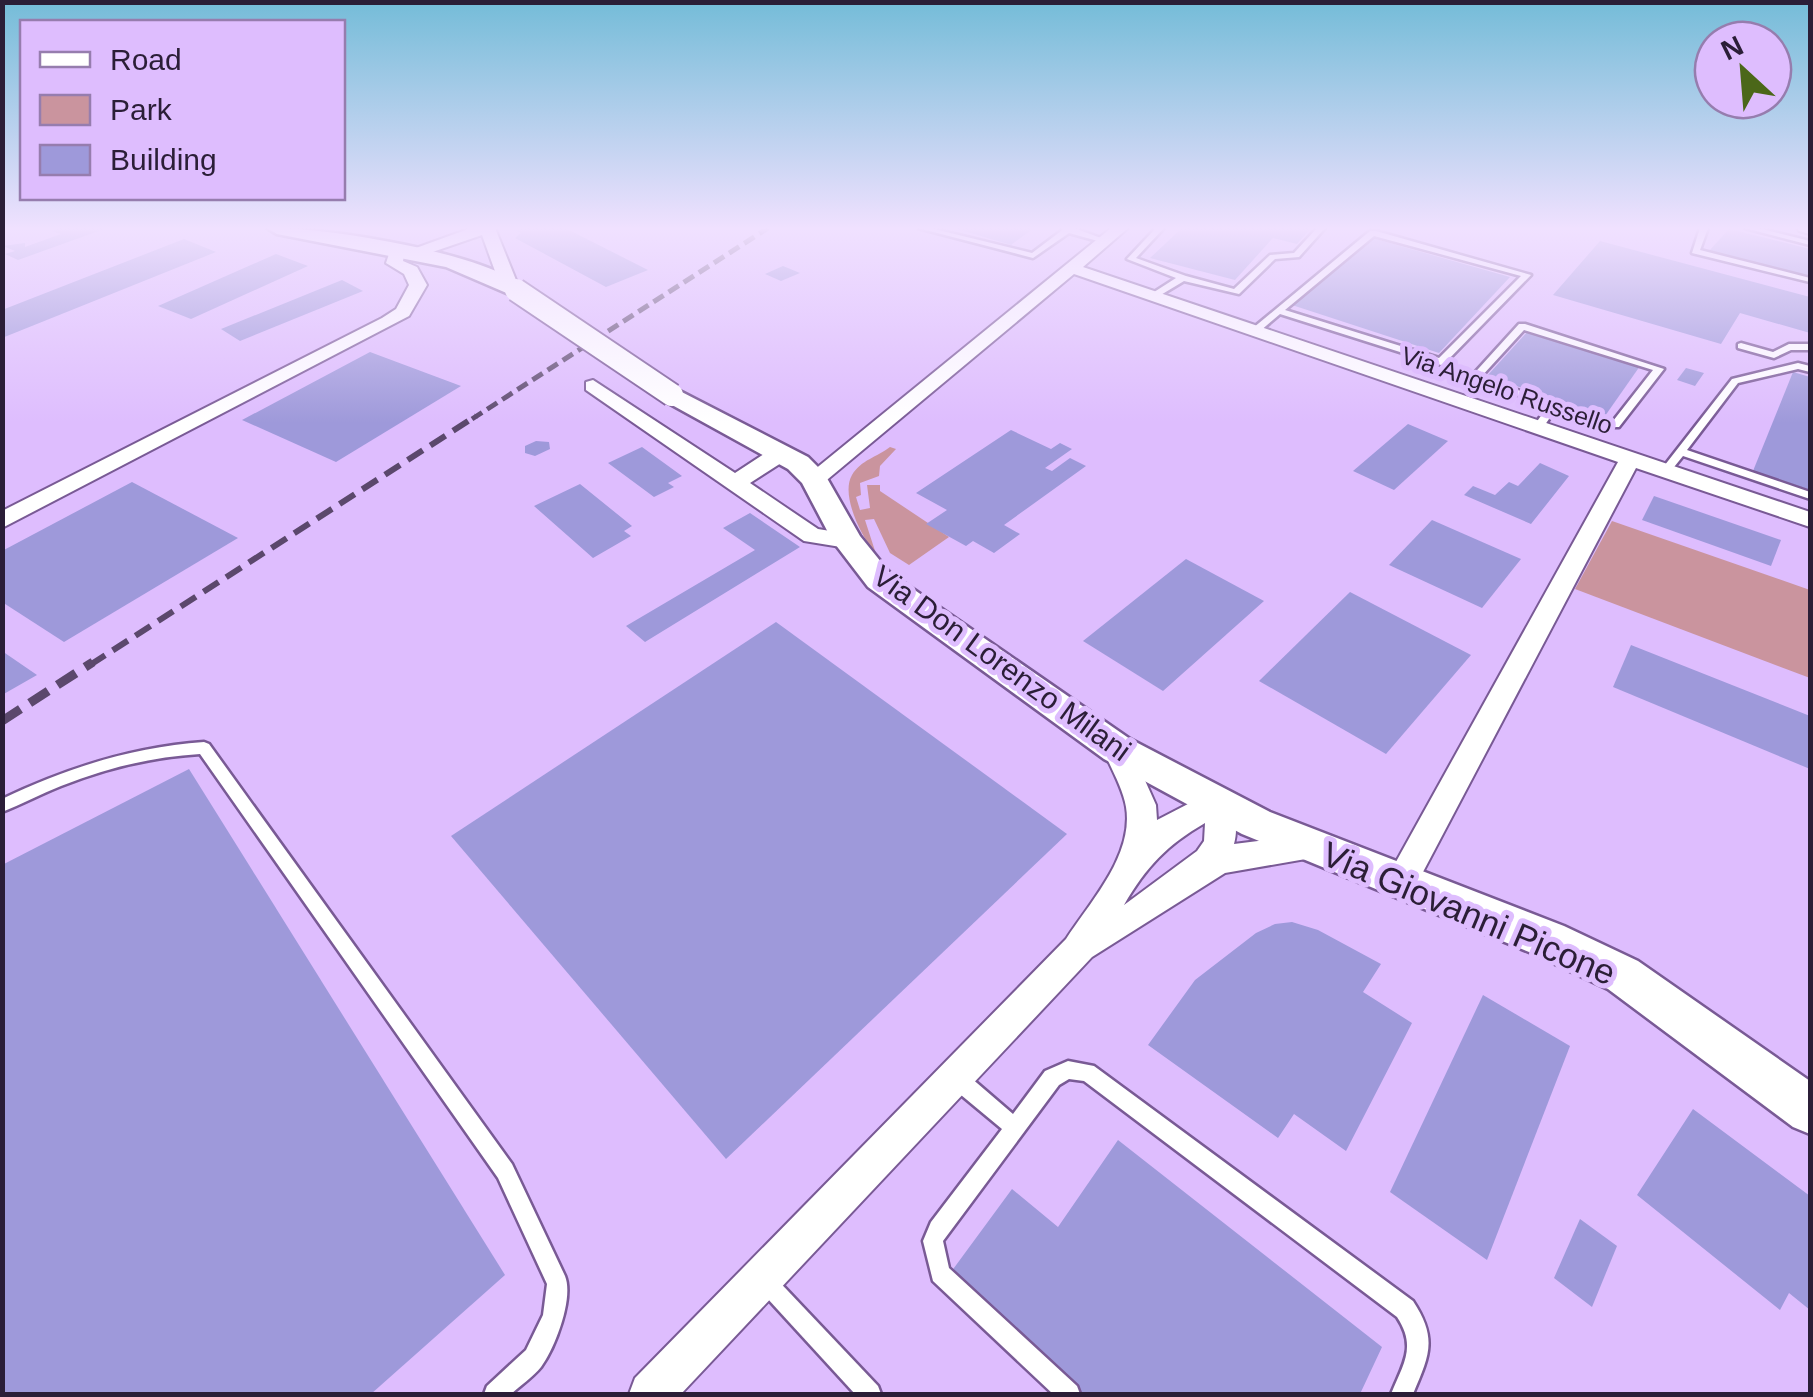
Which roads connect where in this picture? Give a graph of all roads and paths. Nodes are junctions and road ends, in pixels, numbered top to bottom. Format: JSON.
{"nodes":[{"id":1,"x":413,"y":293,"type":"edge"},
{"id":2,"x":522,"y":293,"type":"edge"},
{"id":3,"x":1043,"y":293,"type":"edge"},
{"id":4,"x":1146,"y":293,"type":"edge"},
{"id":5,"x":1159,"y":293,"type":"edge"},
{"id":6,"x":1299,"y":293,"type":"edge"},
{"id":7,"x":1510,"y":293,"type":"edge"},
{"id":8,"x":1154,"y":296,"type":"junction"},
{"id":9,"x":1278,"y":311,"type":"junction"},
{"id":10,"x":1256,"y":330,"type":"junction"},
{"id":11,"x":1741,"y":346,"type":"dead end"},
{"id":12,"x":1810,"y":346,"type":"edge"},
{"id":13,"x":1810,"y":369,"type":"edge"},
{"id":14,"x":593,"y":386,"type":"dead end"},
{"id":15,"x":1554,"y":406,"type":"junction"},
{"id":16,"x":1538,"y":426,"type":"junction"},
{"id":17,"x":1679,"y":451,"type":"junction"},
{"id":18,"x":781,"y":453,"type":"junction"},
{"id":19,"x":1632,"y":458,"type":"junction"},
{"id":20,"x":1666,"y":470,"type":"junction"},
{"id":21,"x":814,"y":479,"type":"junction"},
{"id":22,"x":736,"y":482,"type":"junction"},
{"id":23,"x":1810,"y":496,"type":"edge"},
{"id":24,"x":1810,"y":520,"type":"edge"},
{"id":25,"x":2,"y":521,"type":"edge"},
{"id":26,"x":847,"y":540,"type":"junction"},
{"id":27,"x":1117,"y":749,"type":"junction"},
{"id":28,"x":1215,"y":802,"type":"junction"},
{"id":29,"x":2,"y":806,"type":"edge"},
{"id":30,"x":1312,"y":847,"type":"junction"},
{"id":31,"x":1133,"y":861,"type":"junction"},
{"id":32,"x":1195,"y":873,"type":"junction"},
{"id":33,"x":1403,"y":880,"type":"junction"},
{"id":34,"x":1078,"y":950,"type":"junction"},
{"id":35,"x":956,"y":1078,"type":"junction"},
{"id":36,"x":1810,"y":1110,"type":"edge"},
{"id":37,"x":1014,"y":1126,"type":"junction"},
{"id":38,"x":763,"y":1278,"type":"junction"},
{"id":39,"x":495,"y":1394,"type":"edge"},
{"id":40,"x":651,"y":1394,"type":"edge"},
{"id":41,"x":870,"y":1394,"type":"edge"},
{"id":42,"x":1069,"y":1394,"type":"edge"},
{"id":43,"x":1402,"y":1394,"type":"edge"}],
"edges":[{"from":1,"to":25,"type":"street"},
{"from":2,"to":18,"type":"street","name":"Via Don Lorenzo Milani","bridge":true},
{"from":3,"to":21,"type":"street"},
{"from":4,"to":8,"type":"street","name":"Via Angelo Russello"},
{"from":5,"to":8,"type":"lane"},
{"from":6,"to":9,"type":"lane"},
{"from":7,"to":9,"type":"lane"},
{"from":8,"to":10,"type":"street","name":"Via Angelo Russello"},
{"from":9,"to":10,"type":"lane"},
{"from":10,"to":16,"type":"street","name":"Via Angelo Russello"},
{"from":11,"to":12,"type":"lane"},
{"from":13,"to":17,"type":"lane"},
{"from":14,"to":22,"type":"street"},
{"from":15,"to":15,"type":"lane"},
{"from":15,"to":16,"type":"lane"},
{"from":16,"to":19,"type":"street","name":"Via Angelo Russello"},
{"from":17,"to":20,"type":"lane"},
{"from":17,"to":23,"type":"lane"},
{"from":18,"to":21,"type":"street","name":"Via Don Lorenzo Milani"},
{"from":18,"to":22,"type":"street"},
{"from":19,"to":20,"type":"street","name":"Via Angelo Russello"},
{"from":19,"to":33,"type":"street"},
{"from":20,"to":24,"type":"street","name":"Via Angelo Russello"},
{"from":21,"to":26,"type":"street","name":"Via Don Lorenzo Milani"},
{"from":22,"to":26,"type":"street"},
{"from":26,"to":27,"type":"street","name":"Via Don Lorenzo Milani"},
{"from":27,"to":28,"type":"street","name":"Via Don Lorenzo Milani"},
{"from":27,"to":31,"type":"street"},
{"from":28,"to":30,"type":"street","name":"Via Giovanni Picone"},
{"from":28,"to":31,"type":"street"},
{"from":28,"to":32,"type":"street"},
{"from":29,"to":39,"type":"lane"},
{"from":30,"to":32,"type":"street"},
{"from":30,"to":33,"type":"street","name":"Via Giovanni Picone"},
{"from":31,"to":34,"type":"street"},
{"from":32,"to":34,"type":"street"},
{"from":33,"to":36,"type":"street","name":"Via Giovanni Picone"},
{"from":34,"to":35,"type":"street"},
{"from":35,"to":37,"type":"lane"},
{"from":35,"to":38,"type":"street"},
{"from":37,"to":42,"type":"lane"},
{"from":37,"to":43,"type":"lane"},
{"from":38,"to":40,"type":"street"},
{"from":38,"to":41,"type":"lane"}]}
